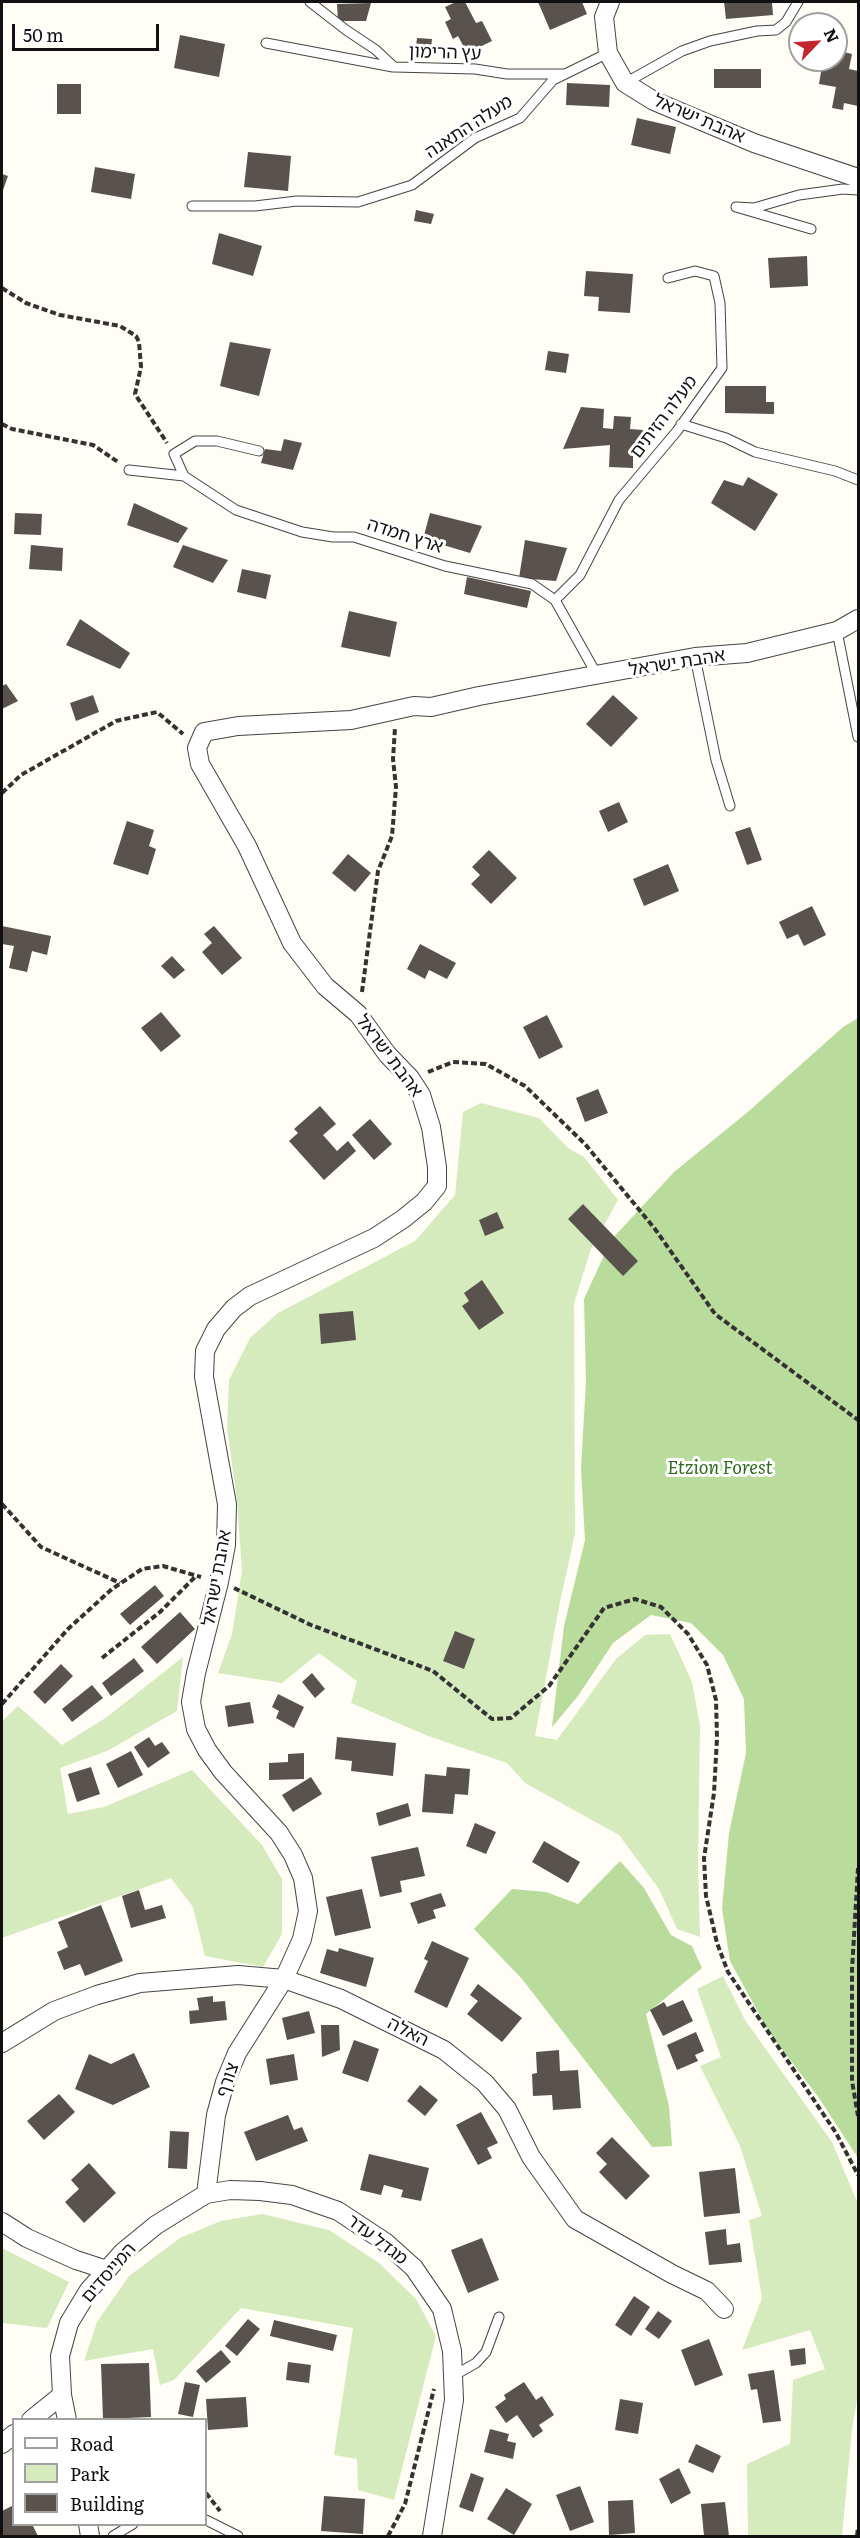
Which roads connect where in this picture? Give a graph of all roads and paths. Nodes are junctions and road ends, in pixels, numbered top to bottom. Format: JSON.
{"nodes":[{"id":1,"x":310,"y":2,"type":"edge"},
{"id":2,"x":610,"y":2,"type":"edge"},
{"id":3,"x":798,"y":2,"type":"edge"},
{"id":4,"x":266,"y":42,"type":"dead end"},
{"id":5,"x":608,"y":53,"type":"junction"},
{"id":6,"x":394,"y":67,"type":"junction"},
{"id":7,"x":566,"y":74,"type":"junction"},
{"id":8,"x":625,"y":83,"type":"junction"},
{"id":9,"x":858,"y":178,"type":"edge"},
{"id":10,"x":858,"y":190,"type":"edge"},
{"id":11,"x":192,"y":206,"type":"dead end"},
{"id":12,"x":811,"y":229,"type":"dead end"},
{"id":13,"x":668,"y":278,"type":"dead end"},
{"id":14,"x":2,"y":288,"type":"edge"},
{"id":15,"x":2,"y":424,"type":"edge"},
{"id":16,"x":681,"y":424,"type":"junction"},
{"id":17,"x":259,"y":451,"type":"dead end"},
{"id":18,"x":174,"y":454,"type":"junction"},
{"id":19,"x":129,"y":470,"type":"joint"},
{"id":20,"x":184,"y":476,"type":"junction"},
{"id":21,"x":858,"y":480,"type":"edge"},
{"id":22,"x":555,"y":600,"type":"junction"},
{"id":23,"x":858,"y":604,"type":"edge"},
{"id":24,"x":847,"y":625,"type":"edge"},
{"id":25,"x":695,"y":657,"type":"junction"},
{"id":26,"x":598,"y":676,"type":"junction"},
{"id":27,"x":414,"y":706,"type":"junction"},
{"id":28,"x":858,"y":737,"type":"edge"},
{"id":29,"x":197,"y":748,"type":"junction"},
{"id":30,"x":2,"y":793,"type":"edge"},
{"id":31,"x":730,"y":806,"type":"dead end"},
{"id":32,"x":358,"y":1014,"type":"junction"},
{"id":33,"x":410,"y":1078,"type":"junction"},
{"id":34,"x":858,"y":1420,"type":"edge"},
{"id":35,"x":2,"y":1504,"type":"edge"},
{"id":36,"x":196,"y":1575,"type":"junction"},
{"id":37,"x":219,"y":1582,"type":"junction"},
{"id":38,"x":121,"y":1583,"type":"junction"},
{"id":39,"x":102,"y":1658,"type":"dead end"},
{"id":40,"x":2,"y":1704,"type":"edge"},
{"id":41,"x":858,"y":1869,"type":"edge"},
{"id":42,"x":857,"y":1910,"type":"edge"},
{"id":43,"x":285,"y":1979,"type":"junction"},
{"id":44,"x":2,"y":2043,"type":"edge"},
{"id":45,"x":858,"y":2116,"type":"edge"},
{"id":46,"x":858,"y":2175,"type":"edge"},
{"id":47,"x":206,"y":2194,"type":"junction"},
{"id":48,"x":2,"y":2222,"type":"edge"},
{"id":49,"x":107,"y":2270,"type":"junction"},
{"id":50,"x":724,"y":2309,"type":"dead end"},
{"id":51,"x":499,"y":2317,"type":"dead end"},
{"id":52,"x":445,"y":2377,"type":"junction"},
{"id":53,"x":62,"y":2395,"type":"junction"},
{"id":54,"x":33,"y":2418,"type":"edge"},
{"id":55,"x":67,"y":2418,"type":"edge"},
{"id":56,"x":207,"y":2520,"type":"edge"},
{"id":57,"x":130,"y":2526,"type":"edge"},
{"id":58,"x":858,"y":2527,"type":"edge"},
{"id":59,"x":113,"y":2536,"type":"edge"},
{"id":60,"x":238,"y":2536,"type":"edge"},
{"id":61,"x":388,"y":2536,"type":"edge"},
{"id":62,"x":432,"y":2536,"type":"edge"},
{"id":63,"x":857,"y":2536,"type":"edge"}],
"edges":[{"from":1,"to":6,"type":"lane","name":"עץ הרימון"},
{"from":2,"to":5,"type":"street","name":"אהבת ישראל"},
{"from":3,"to":8,"type":"lane"},
{"from":4,"to":6,"type":"lane"},
{"from":5,"to":7,"type":"lane","name":"מעלה התאנה"},
{"from":5,"to":8,"type":"street","name":"אהבת ישראל"},
{"from":6,"to":7,"type":"lane","name":"עץ הרימון"},
{"from":7,"to":11,"type":"lane","name":"מעלה התאנה"},
{"from":8,"to":9,"type":"street","name":"אהבת ישראל"},
{"from":10,"to":12,"type":"lane"},
{"from":13,"to":16,"type":"lane","name":"מעלה הזיתים"},
{"from":14,"to":18,"type":"path"},
{"from":15,"to":19,"type":"path"},
{"from":16,"to":21,"type":"lane"},
{"from":16,"to":22,"type":"lane","name":"מעלה הזיתים"},
{"from":17,"to":18,"type":"lane"},
{"from":18,"to":20,"type":"lane"},
{"from":19,"to":20,"type":"lane","name":"ארץ חמדה"},
{"from":20,"to":22,"type":"lane","name":"ארץ חמדה"},
{"from":22,"to":26,"type":"lane","name":"ארץ חמדה"},
{"from":23,"to":24,"type":"street"},
{"from":24,"to":25,"type":"street","name":"אהבת ישראל"},
{"from":24,"to":28,"type":"lane"},
{"from":25,"to":26,"type":"street","name":"אהבת ישראל"},
{"from":25,"to":31,"type":"lane"},
{"from":26,"to":27,"type":"street","name":"אהבת ישראל"},
{"from":27,"to":29,"type":"street","name":"אהבת ישראל"},
{"from":27,"to":32,"type":"path"},
{"from":29,"to":30,"type":"path"},
{"from":29,"to":32,"type":"street","name":"אהבת ישראל"},
{"from":32,"to":33,"type":"street","name":"אהבת ישראל"},
{"from":33,"to":34,"type":"path"},
{"from":33,"to":37,"type":"street","name":"אהבת ישראל"},
{"from":35,"to":38,"type":"path"},
{"from":36,"to":37,"type":"path"},
{"from":36,"to":38,"type":"path"},
{"from":36,"to":39,"type":"path"},
{"from":37,"to":43,"type":"street","name":"אהבת ישראל"},
{"from":37,"to":46,"type":"path"},
{"from":38,"to":40,"type":"path"},
{"from":41,"to":42,"type":"path"},
{"from":42,"to":45,"type":"path"},
{"from":43,"to":44,"type":"street","name":"האלה"},
{"from":43,"to":47,"type":"street","name":"צורף"},
{"from":43,"to":50,"type":"street","name":"האלה"},
{"from":47,"to":49,"type":"street","name":"המייסדים"},
{"from":47,"to":52,"type":"street","name":"מגדל עדר"},
{"from":48,"to":49,"type":"street"},
{"from":49,"to":53,"type":"street","name":"המייסדים"},
{"from":51,"to":52,"type":"lane"},
{"from":52,"to":61,"type":"path"},
{"from":52,"to":62,"type":"street","name":"מגדל עדר"},
{"from":53,"to":54,"type":"street"},
{"from":53,"to":55,"type":"street","name":"המייסדים"},
{"from":56,"to":60,"type":"lane"},
{"from":57,"to":59,"type":"lane"},
{"from":58,"to":63,"type":"path"}]}
